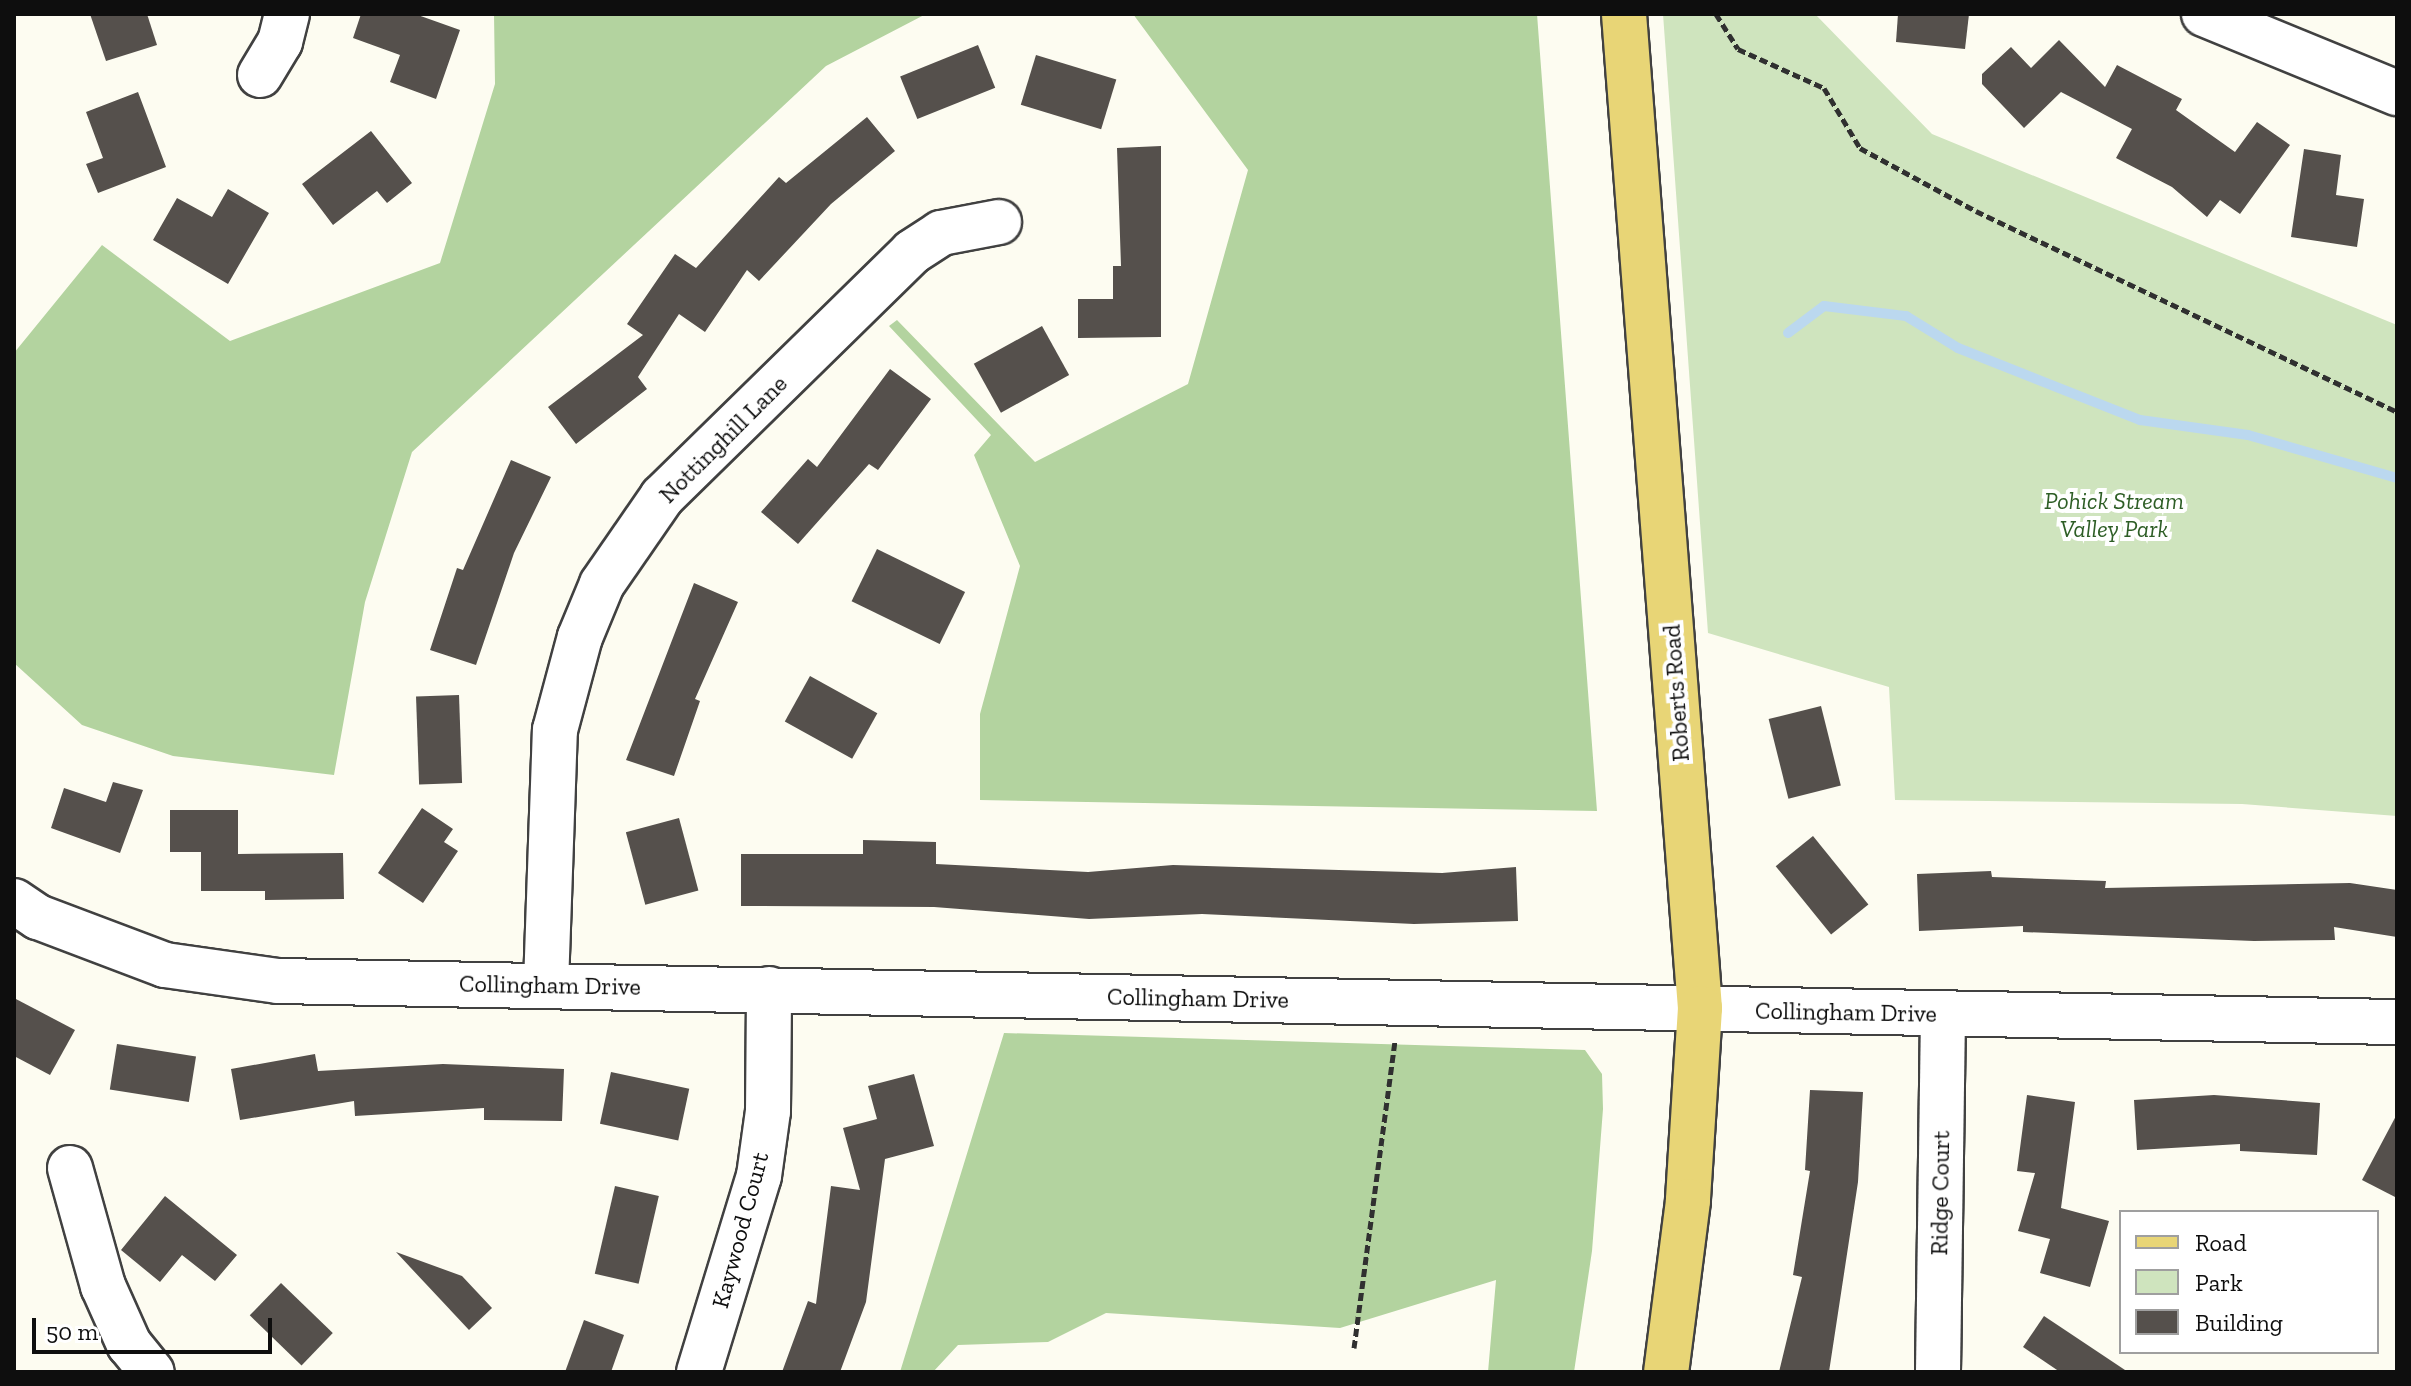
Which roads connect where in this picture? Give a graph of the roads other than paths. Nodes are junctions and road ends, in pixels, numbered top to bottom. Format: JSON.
{"nodes":[{"id":1,"x":287,"y":14,"type":"edge"},
{"id":2,"x":1624,"y":14,"type":"edge"},
{"id":3,"x":2204,"y":14,"type":"edge"},
{"id":4,"x":260,"y":75,"type":"dead end"},
{"id":5,"x":2397,"y":93,"type":"edge"},
{"id":6,"x":999,"y":222,"type":"dead end"},
{"id":7,"x":14,"y":901,"type":"edge"},
{"id":8,"x":546,"y":985,"type":"junction"},
{"id":9,"x":769,"y":989,"type":"junction"},
{"id":10,"x":1700,"y":1008,"type":"junction"},
{"id":11,"x":1943,"y":1014,"type":"junction"},
{"id":12,"x":2397,"y":1022,"type":"edge"},
{"id":13,"x":70,"y":1168,"type":"dead end"},
{"id":14,"x":152,"y":1372,"type":"edge"},
{"id":15,"x":699,"y":1372,"type":"edge"},
{"id":16,"x":1666,"y":1372,"type":"edge"},
{"id":17,"x":1938,"y":1372,"type":"edge"}],
"edges":[{"from":1,"to":4,"type":"street"},
{"from":2,"to":10,"type":"main road","name":"Roberts Road"},
{"from":3,"to":5,"type":"street"},
{"from":6,"to":8,"type":"street","name":"Nottinghill Lane"},
{"from":7,"to":8,"type":"street","name":"Collingham Drive"},
{"from":8,"to":9,"type":"street","name":"Collingham Drive"},
{"from":9,"to":10,"type":"street","name":"Collingham Drive"},
{"from":9,"to":15,"type":"street","name":"Kaywood Court"},
{"from":10,"to":11,"type":"street","name":"Collingham Drive"},
{"from":10,"to":16,"type":"main road","name":"Roberts Road"},
{"from":11,"to":12,"type":"street","name":"Collingham Drive"},
{"from":11,"to":17,"type":"street","name":"Ridge Court"},
{"from":13,"to":14,"type":"street"}]}
